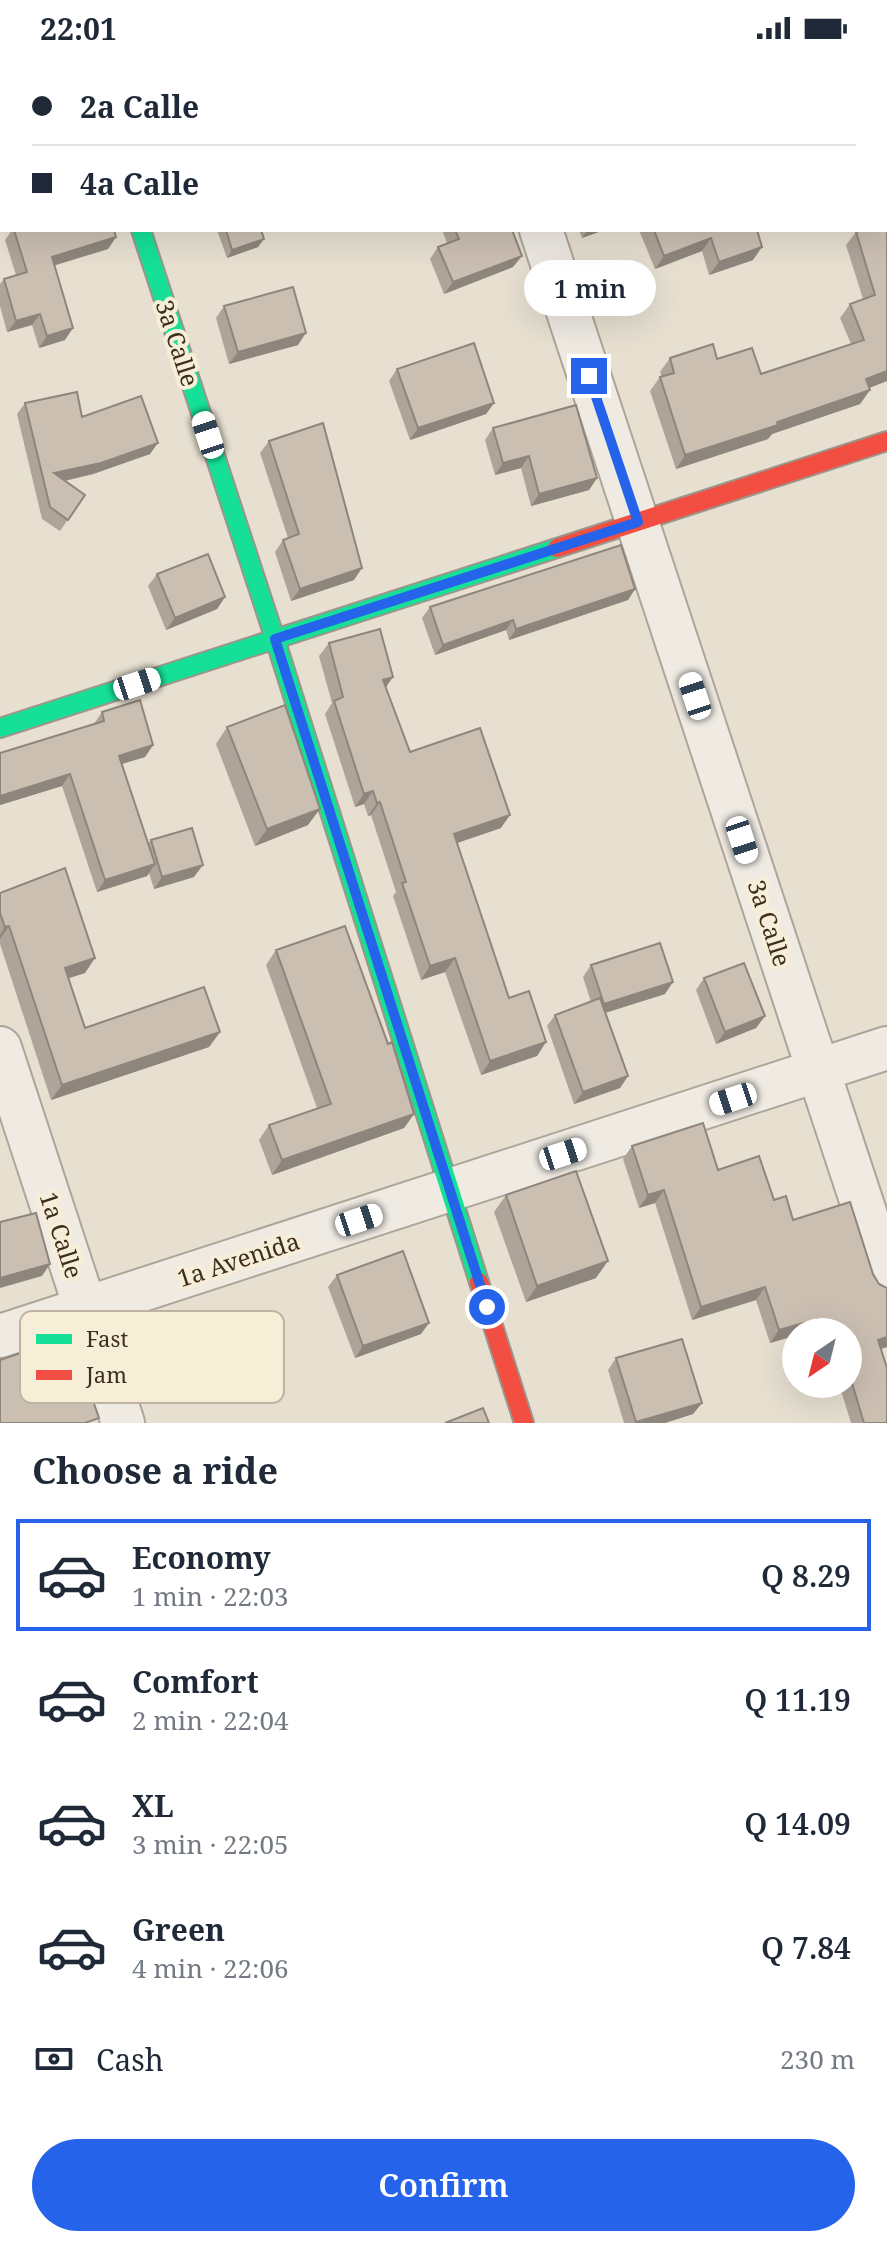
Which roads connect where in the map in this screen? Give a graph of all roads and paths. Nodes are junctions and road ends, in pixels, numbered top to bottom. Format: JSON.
{"nodes":[{"id":1,"x":142,"y":232,"type":"edge"},
{"id":2,"x":542,"y":232,"type":"edge"},
{"id":3,"x":887,"y":441,"type":"edge"},
{"id":4,"x":638,"y":522,"type":"junction"},
{"id":5,"x":275,"y":639,"type":"junction"},
{"id":6,"x":0,"y":728,"type":"edge"},
{"id":7,"x":0,"y":1048,"type":"edge"},
{"id":8,"x":887,"y":1048,"type":"edge"},
{"id":9,"x":818,"y":1071,"type":"junction"},
{"id":10,"x":449,"y":1191,"type":"junction"},
{"id":11,"x":887,"y":1279,"type":"edge"},
{"id":12,"x":87,"y":1308,"type":"junction"},
{"id":13,"x":78,"y":1311,"type":"edge"},
{"id":14,"x":88,"y":1311,"type":"edge"},
{"id":15,"x":20,"y":1330,"type":"edge"},
{"id":16,"x":0,"y":1336,"type":"edge"},
{"id":17,"x":117,"y":1403,"type":"edge"},
{"id":18,"x":123,"y":1423,"type":"edge"},
{"id":19,"x":524,"y":1423,"type":"edge"}],
"edges":[{"from":1,"to":5,"type":"street","name":"3a Calle"},
{"from":2,"to":4,"type":"street","name":"3a Calle"},
{"from":3,"to":4,"type":"street"},
{"from":4,"to":5,"type":"street"},
{"from":4,"to":9,"type":"street","name":"3a Calle"},
{"from":5,"to":6,"type":"street"},
{"from":5,"to":10,"type":"street","name":"3a Calle"},
{"from":7,"to":12,"type":"street","name":"1a Calle"},
{"from":8,"to":9,"type":"street","name":"1a Avenida"},
{"from":9,"to":10,"type":"street","name":"1a Avenida"},
{"from":9,"to":11,"type":"street","name":"3a Calle"},
{"from":10,"to":12,"type":"street","name":"1a Avenida"},
{"from":10,"to":19,"type":"street","name":"3a Calle"},
{"from":12,"to":13,"type":"street","name":"1a Avenida"},
{"from":12,"to":14,"type":"street","name":"1a Calle"},
{"from":15,"to":16,"type":"street","name":"1a Avenida"},
{"from":17,"to":18,"type":"street","name":"1a Calle"}]}
